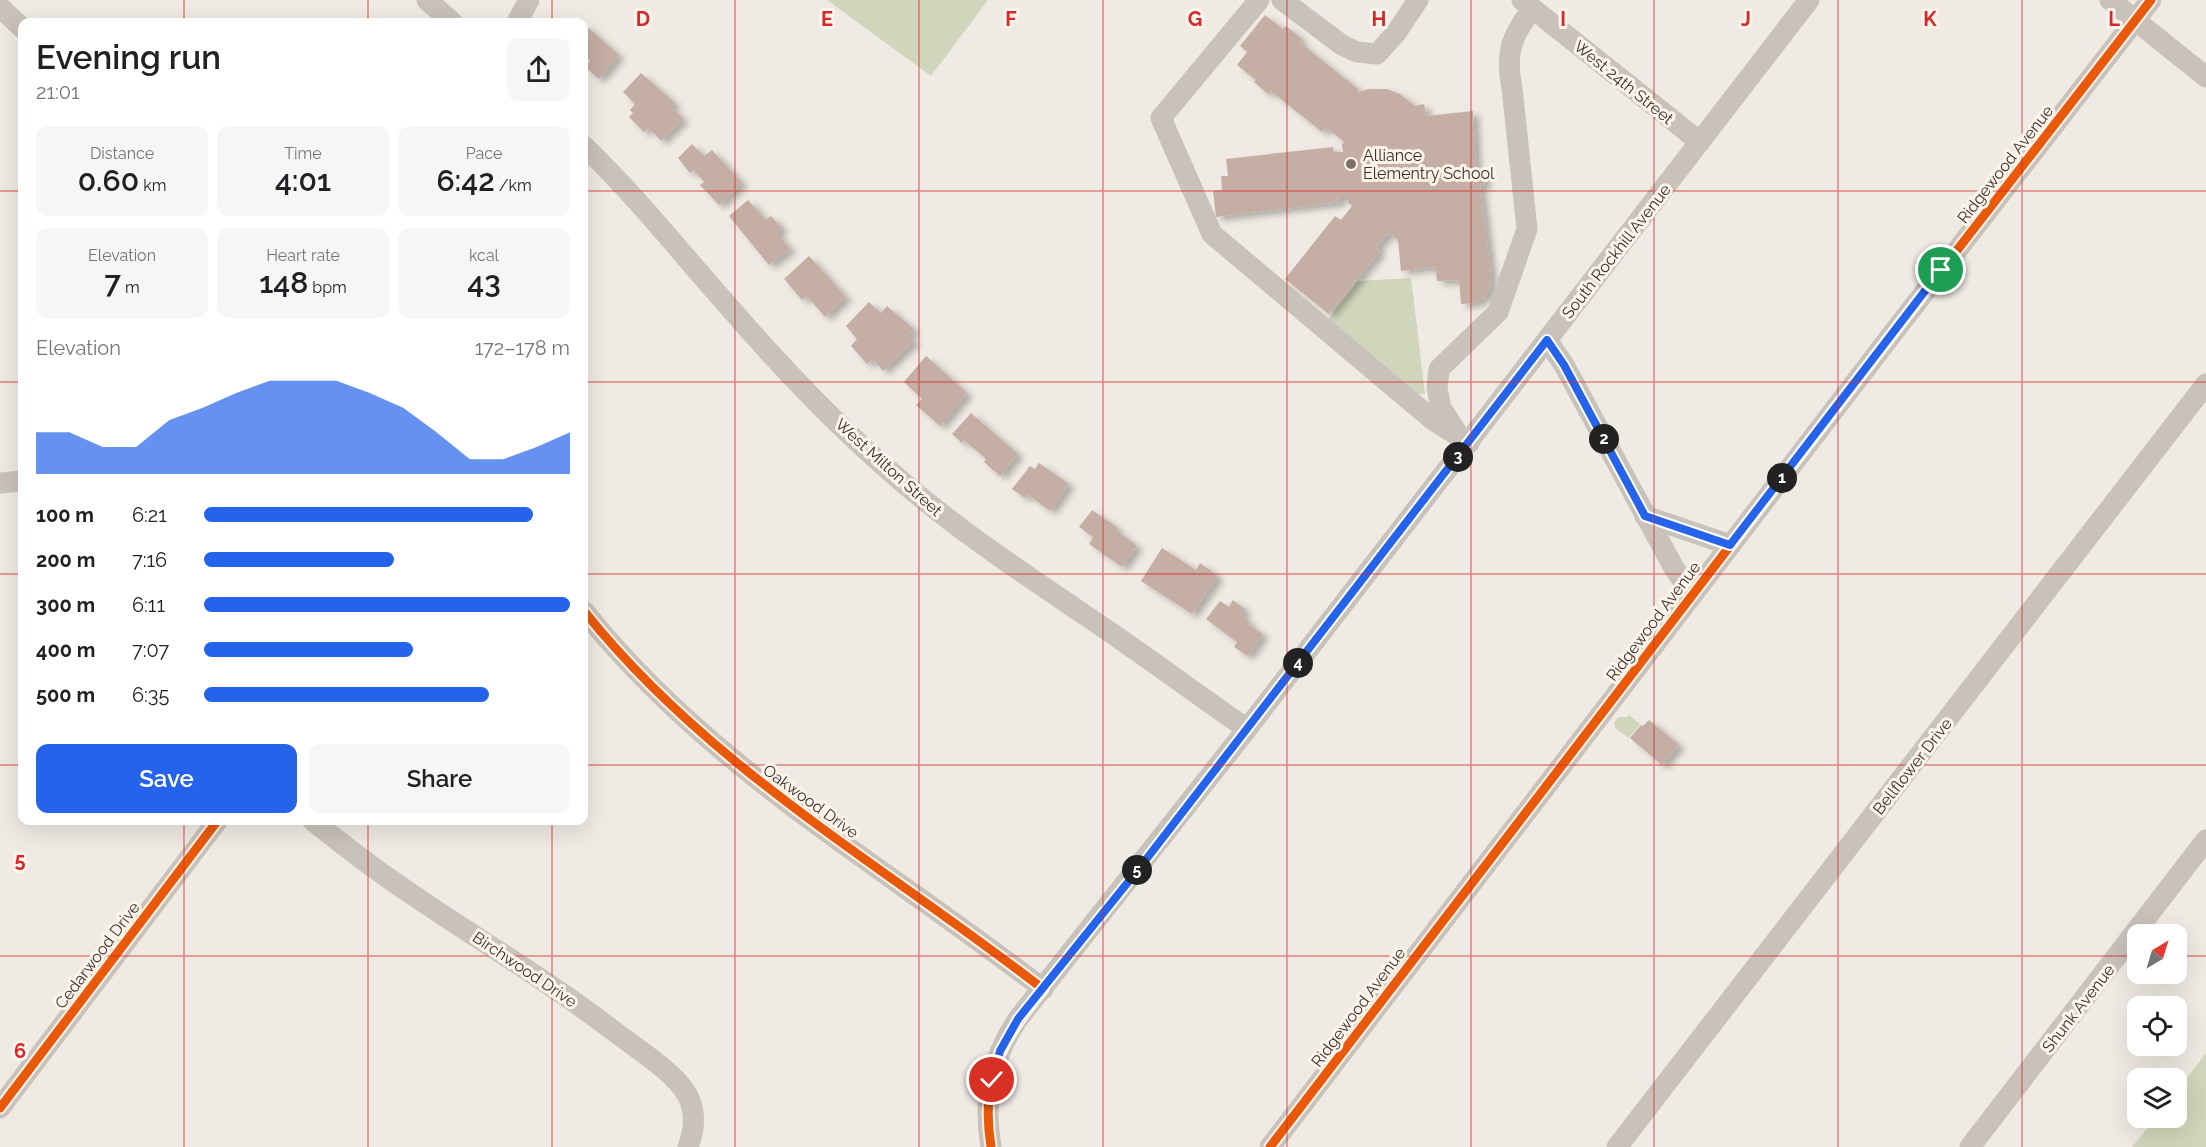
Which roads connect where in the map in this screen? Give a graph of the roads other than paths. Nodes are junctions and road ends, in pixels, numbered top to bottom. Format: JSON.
{"nodes":[{"id":1,"x":427,"y":0,"type":"edge"},
{"id":2,"x":529,"y":0,"type":"edge"},
{"id":3,"x":1259,"y":0,"type":"edge"},
{"id":4,"x":1282,"y":0,"type":"edge"},
{"id":5,"x":1418,"y":0,"type":"edge"},
{"id":6,"x":1809,"y":0,"type":"edge"},
{"id":7,"x":2110,"y":0,"type":"edge"},
{"id":8,"x":2151,"y":0,"type":"edge"},
{"id":9,"x":1526,"y":4,"type":"edge"},
{"id":10,"x":0,"y":7,"type":"edge"},
{"id":11,"x":447,"y":18,"type":"edge"},
{"id":12,"x":519,"y":18,"type":"edge"},
{"id":13,"x":2135,"y":20,"type":"junction"},
{"id":14,"x":18,"y":24,"type":"edge"},
{"id":15,"x":2206,"y":77,"type":"edge"},
{"id":16,"x":1700,"y":142,"type":"junction"},
{"id":17,"x":588,"y":150,"type":"edge"},
{"id":18,"x":1547,"y":340,"type":"junction"},
{"id":19,"x":2206,"y":384,"type":"edge"},
{"id":20,"x":1469,"y":443,"type":"junction"},
{"id":21,"x":18,"y":481,"type":"edge"},
{"id":22,"x":0,"y":483,"type":"edge"},
{"id":23,"x":1645,"y":516,"type":"junction"},
{"id":24,"x":1730,"y":545,"type":"junction"},
{"id":25,"x":1692,"y":594,"type":"junction"},
{"id":26,"x":588,"y":616,"type":"edge"},
{"id":27,"x":1247,"y":729,"type":"junction"},
{"id":28,"x":214,"y":825,"type":"edge"},
{"id":29,"x":319,"y":825,"type":"edge"},
{"id":30,"x":2206,"y":840,"type":"edge"},
{"id":31,"x":1042,"y":989,"type":"junction"},
{"id":32,"x":0,"y":1108,"type":"edge"},
{"id":33,"x":688,"y":1147,"type":"edge"},
{"id":34,"x":991,"y":1147,"type":"edge"},
{"id":35,"x":1270,"y":1147,"type":"edge"},
{"id":36,"x":1617,"y":1147,"type":"edge"},
{"id":37,"x":1970,"y":1147,"type":"edge"}],
"edges":[{"from":1,"to":11,"type":"street"},
{"from":2,"to":12,"type":"street"},
{"from":3,"to":20,"type":"street"},
{"from":4,"to":5,"type":"street"},
{"from":6,"to":16,"type":"street","name":"South Rockhill Avenue"},
{"from":7,"to":13,"type":"street"},
{"from":8,"to":13,"type":"street","name":"Ridgewood Avenue"},
{"from":9,"to":16,"type":"street","name":"West 24th Street"},
{"from":9,"to":20,"type":"street"},
{"from":10,"to":14,"type":"street"},
{"from":13,"to":15,"type":"street"},
{"from":13,"to":24,"type":"street","name":"Ridgewood Avenue"},
{"from":16,"to":18,"type":"street","name":"South Rockhill Avenue"},
{"from":17,"to":27,"type":"street","name":"West Milton Street"},
{"from":18,"to":20,"type":"street","name":"South Rockhill Avenue"},
{"from":18,"to":23,"type":"street"},
{"from":19,"to":36,"type":"street","name":"Bellflower Drive"},
{"from":20,"to":27,"type":"street","name":"South Rockhill Avenue"},
{"from":21,"to":22,"type":"street"},
{"from":23,"to":24,"type":"street"},
{"from":23,"to":25,"type":"street"},
{"from":24,"to":25,"type":"street","name":"Ridgewood Avenue"},
{"from":25,"to":35,"type":"street","name":"Ridgewood Avenue"},
{"from":26,"to":31,"type":"street","name":"Oakwood Drive"},
{"from":27,"to":31,"type":"street","name":"South Rockhill Avenue"},
{"from":28,"to":32,"type":"street","name":"Cedarwood Drive"},
{"from":29,"to":33,"type":"street","name":"Birchwood Drive"},
{"from":30,"to":37,"type":"street","name":"Shunk Avenue"},
{"from":31,"to":34,"type":"street","name":"South Rockhill Avenue"}]}
